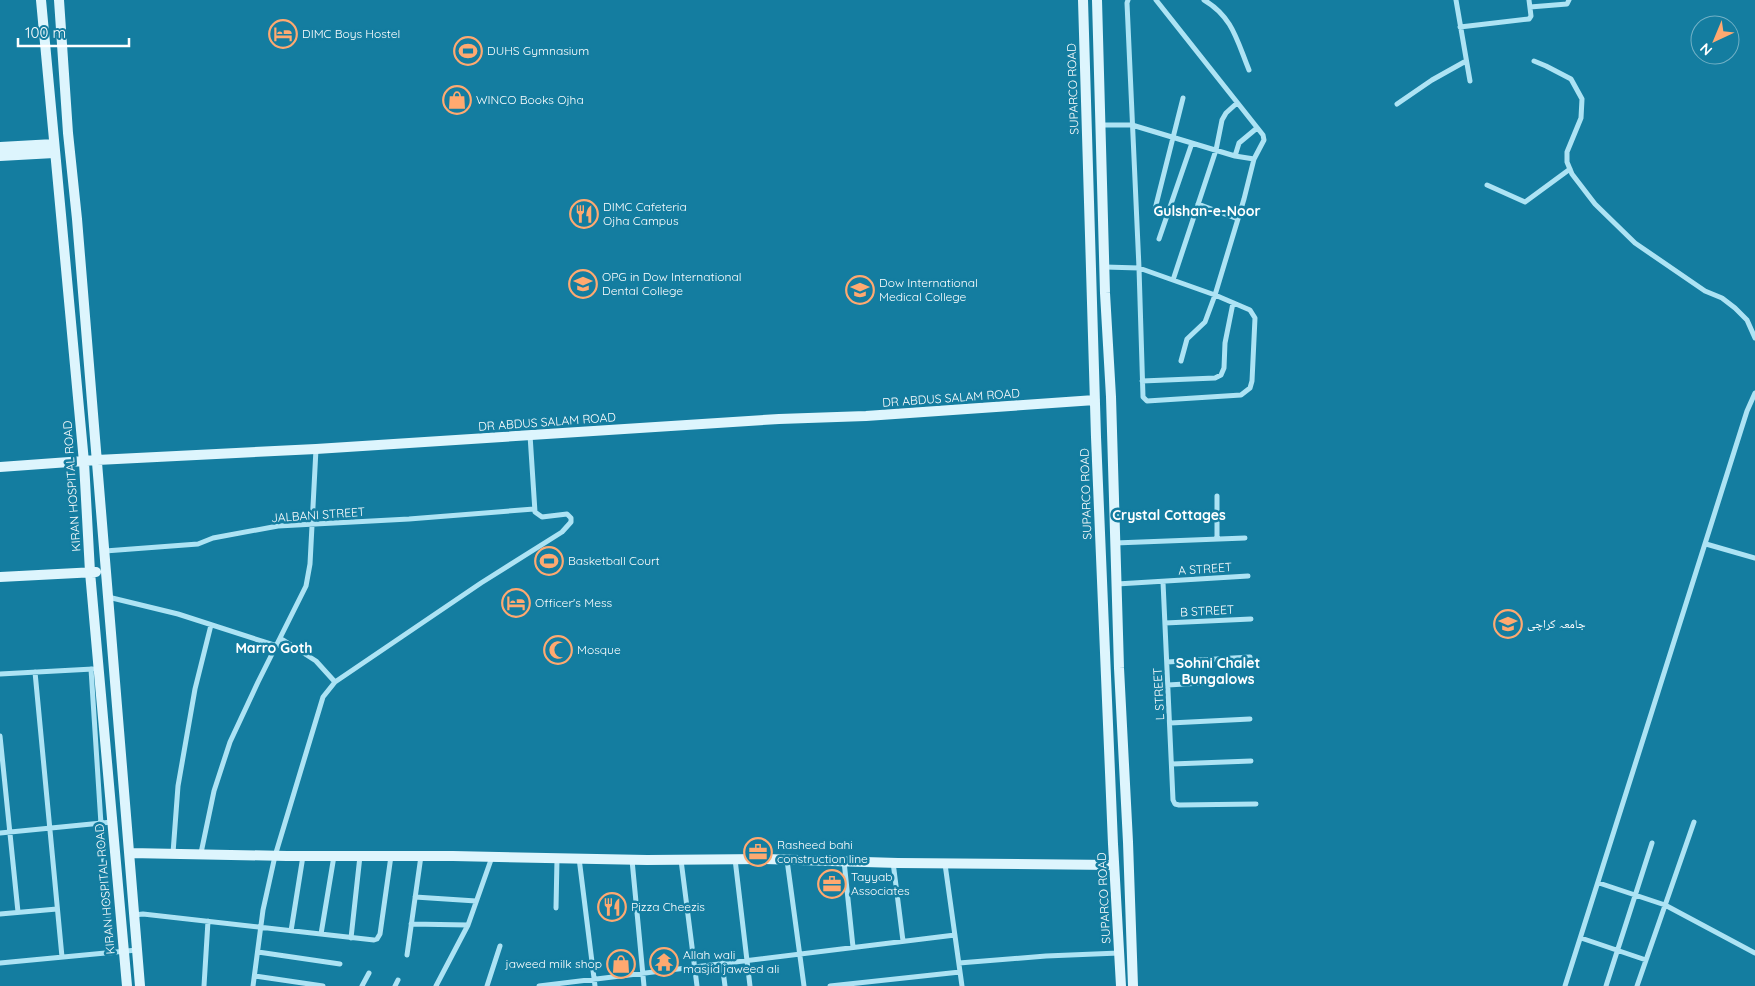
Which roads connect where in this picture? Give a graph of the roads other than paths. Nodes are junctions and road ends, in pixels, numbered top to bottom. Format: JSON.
{"nodes":[{"id":1,"x":41,"y":0,"type":"edge"},
{"id":2,"x":59,"y":0,"type":"edge"},
{"id":3,"x":1083,"y":0,"type":"edge"},
{"id":4,"x":1097,"y":0,"type":"edge"},
{"id":5,"x":1128,"y":0,"type":"edge"},
{"id":6,"x":1156,"y":0,"type":"edge"},
{"id":7,"x":1204,"y":0,"type":"edge"},
{"id":8,"x":1456,"y":0,"type":"edge"},
{"id":9,"x":1529,"y":0,"type":"edge"},
{"id":10,"x":1570,"y":0,"type":"edge"},
{"id":11,"x":1530,"y":6,"type":"junction"},
{"id":12,"x":1460,"y":27,"type":"junction"},
{"id":13,"x":1466,"y":61,"type":"junction"},
{"id":14,"x":1534,"y":61,"type":"dead end"},
{"id":15,"x":1248,"y":70,"type":"dead end"},
{"id":16,"x":1470,"y":81,"type":"dead end"},
{"id":17,"x":1183,"y":98,"type":"dead end"},
{"id":18,"x":1237,"y":104,"type":"junction"},
{"id":19,"x":1398,"y":104,"type":"dead end"},
{"id":20,"x":1100,"y":125,"type":"junction"},
{"id":21,"x":1132,"y":125,"type":"junction"},
{"id":22,"x":1257,"y":128,"type":"junction"},
{"id":23,"x":1172,"y":137,"type":"junction"},
{"id":24,"x":1192,"y":143,"type":"junction"},
{"id":25,"x":54,"y":148,"type":"junction"},
{"id":26,"x":1216,"y":150,"type":"junction"},
{"id":27,"x":0,"y":151,"type":"edge"},
{"id":28,"x":1235,"y":156,"type":"junction"},
{"id":29,"x":1254,"y":159,"type":"junction"},
{"id":30,"x":1570,"y":169,"type":"junction"},
{"id":31,"x":1487,"y":185,"type":"dead end"},
{"id":32,"x":1198,"y":204,"type":"junction"},
{"id":33,"x":1155,"y":209,"type":"dead end"},
{"id":34,"x":77,"y":219,"type":"junction"},
{"id":35,"x":1238,"y":219,"type":"junction"},
{"id":36,"x":62,"y":220,"type":"junction"},
{"id":37,"x":1159,"y":239,"type":"dead end"},
{"id":38,"x":1105,"y":267,"type":"junction"},
{"id":39,"x":1139,"y":268,"type":"junction"},
{"id":40,"x":1173,"y":280,"type":"junction"},
{"id":41,"x":1105,"y":293,"type":"junction"},
{"id":42,"x":1093,"y":294,"type":"junction"},
{"id":43,"x":1215,"y":295,"type":"junction"},
{"id":44,"x":1233,"y":303,"type":"junction"},
{"id":45,"x":1755,"y":338,"type":"edge"},
{"id":46,"x":1181,"y":361,"type":"dead end"},
{"id":47,"x":1142,"y":381,"type":"junction"},
{"id":48,"x":1755,"y":393,"type":"edge"},
{"id":49,"x":1095,"y":400,"type":"junction"},
{"id":50,"x":530,"y":435,"type":"junction"},
{"id":51,"x":316,"y":449,"type":"junction"},
{"id":52,"x":97,"y":460,"type":"junction"},
{"id":53,"x":84,"y":462,"type":"junction"},
{"id":54,"x":0,"y":467,"type":"edge"},
{"id":55,"x":1217,"y":496,"type":"dead end"},
{"id":56,"x":534,"y":509,"type":"junction"},
{"id":57,"x":312,"y":525,"type":"junction"},
{"id":58,"x":1246,"y":538,"type":"dead end"},
{"id":59,"x":1217,"y":539,"type":"junction"},
{"id":60,"x":1116,"y":543,"type":"junction"},
{"id":61,"x":1706,"y":544,"type":"junction"},
{"id":62,"x":104,"y":551,"type":"junction"},
{"id":63,"x":1755,"y":558,"type":"edge"},
{"id":64,"x":90,"y":572,"type":"junction"},
{"id":65,"x":106,"y":572,"type":"junction"},
{"id":66,"x":1248,"y":576,"type":"dead end"},
{"id":67,"x":0,"y":578,"type":"edge"},
{"id":68,"x":1163,"y":582,"type":"junction"},
{"id":69,"x":1117,"y":584,"type":"junction"},
{"id":70,"x":108,"y":597,"type":"junction"},
{"id":71,"x":1251,"y":619,"type":"dead end"},
{"id":72,"x":1164,"y":623,"type":"junction"},
{"id":73,"x":211,"y":625,"type":"junction"},
{"id":74,"x":280,"y":638,"type":"junction"},
{"id":75,"x":277,"y":646,"type":"junction"},
{"id":76,"x":1250,"y":657,"type":"dead end"},
{"id":77,"x":1167,"y":662,"type":"junction"},
{"id":78,"x":1120,"y":668,"type":"junction"},
{"id":79,"x":95,"y":669,"type":"junction"},
{"id":80,"x":1106,"y":670,"type":"junction"},
{"id":81,"x":35,"y":672,"type":"junction"},
{"id":82,"x":0,"y":674,"type":"edge"},
{"id":83,"x":1251,"y":680,"type":"dead end"},
{"id":84,"x":335,"y":682,"type":"junction"},
{"id":85,"x":1168,"y":685,"type":"junction"},
{"id":86,"x":1250,"y":720,"type":"dead end"},
{"id":87,"x":1170,"y":723,"type":"junction"},
{"id":88,"x":0,"y":736,"type":"edge"},
{"id":89,"x":1251,"y":761,"type":"dead end"},
{"id":90,"x":1172,"y":764,"type":"junction"},
{"id":91,"x":1256,"y":804,"type":"dead end"},
{"id":92,"x":112,"y":822,"type":"junction"},
{"id":93,"x":1694,"y":822,"type":"dead end"},
{"id":94,"x":100,"y":824,"type":"junction"},
{"id":95,"x":49,"y":828,"type":"junction"},
{"id":96,"x":10,"y":832,"type":"junction"},
{"id":97,"x":0,"y":833,"type":"edge"},
{"id":98,"x":1652,"y":844,"type":"dead end"},
{"id":99,"x":130,"y":853,"type":"junction"},
{"id":100,"x":173,"y":853,"type":"junction"},
{"id":101,"x":201,"y":853,"type":"junction"},
{"id":102,"x":275,"y":856,"type":"junction"},
{"id":103,"x":303,"y":856,"type":"junction"},
{"id":104,"x":334,"y":856,"type":"junction"},
{"id":105,"x":360,"y":856,"type":"junction"},
{"id":106,"x":391,"y":856,"type":"junction"},
{"id":107,"x":421,"y":856,"type":"junction"},
{"id":108,"x":492,"y":856,"type":"junction"},
{"id":109,"x":557,"y":858,"type":"junction"},
{"id":110,"x":579,"y":858,"type":"junction"},
{"id":111,"x":735,"y":859,"type":"junction"},
{"id":112,"x":787,"y":859,"type":"junction"},
{"id":113,"x":632,"y":860,"type":"junction"},
{"id":114,"x":681,"y":860,"type":"junction"},
{"id":115,"x":844,"y":861,"type":"junction"},
{"id":116,"x":893,"y":862,"type":"junction"},
{"id":117,"x":945,"y":863,"type":"junction"},
{"id":118,"x":1114,"y":865,"type":"junction"},
{"id":119,"x":1599,"y":883,"type":"junction"},
{"id":120,"x":1636,"y":894,"type":"junction"},
{"id":121,"x":415,"y":897,"type":"junction"},
{"id":122,"x":476,"y":901,"type":"junction"},
{"id":123,"x":1665,"y":905,"type":"junction"},
{"id":124,"x":556,"y":908,"type":"dead end"},
{"id":125,"x":57,"y":909,"type":"junction"},
{"id":126,"x":18,"y":912,"type":"junction"},
{"id":127,"x":0,"y":914,"type":"edge"},
{"id":128,"x":134,"y":915,"type":"junction"},
{"id":129,"x":208,"y":921,"type":"junction"},
{"id":130,"x":412,"y":924,"type":"junction"},
{"id":131,"x":468,"y":925,"type":"junction"},
{"id":132,"x":262,"y":927,"type":"junction"},
{"id":133,"x":291,"y":931,"type":"junction"},
{"id":134,"x":321,"y":934,"type":"junction"},
{"id":135,"x":955,"y":935,"type":"junction"},
{"id":136,"x":351,"y":938,"type":"junction"},
{"id":137,"x":1580,"y":938,"type":"junction"},
{"id":138,"x":903,"y":941,"type":"junction"},
{"id":139,"x":500,"y":946,"type":"dead end"},
{"id":140,"x":853,"y":947,"type":"junction"},
{"id":141,"x":137,"y":950,"type":"junction"},
{"id":142,"x":1617,"y":950,"type":"junction"},
{"id":143,"x":124,"y":952,"type":"junction"},
{"id":144,"x":258,"y":952,"type":"junction"},
{"id":145,"x":111,"y":953,"type":"junction"},
{"id":146,"x":1119,"y":953,"type":"junction"},
{"id":147,"x":1755,"y":953,"type":"edge"},
{"id":148,"x":800,"y":954,"type":"junction"},
{"id":149,"x":407,"y":955,"type":"dead end"},
{"id":150,"x":62,"y":957,"type":"junction"},
{"id":151,"x":747,"y":960,"type":"junction"},
{"id":152,"x":1646,"y":960,"type":"junction"},
{"id":153,"x":0,"y":963,"type":"edge"},
{"id":154,"x":722,"y":963,"type":"junction"},
{"id":155,"x":959,"y":963,"type":"junction"},
{"id":156,"x":340,"y":964,"type":"dead end"},
{"id":157,"x":694,"y":966,"type":"junction"},
{"id":158,"x":960,"y":972,"type":"junction"},
{"id":159,"x":369,"y":973,"type":"dead end"},
{"id":160,"x":642,"y":973,"type":"junction"},
{"id":161,"x":255,"y":976,"type":"junction"},
{"id":162,"x":398,"y":980,"type":"dead end"},
{"id":163,"x":595,"y":983,"type":"edge"},
{"id":164,"x":127,"y":986,"type":"edge"},
{"id":165,"x":140,"y":986,"type":"edge"},
{"id":166,"x":204,"y":986,"type":"edge"},
{"id":167,"x":253,"y":986,"type":"edge"},
{"id":168,"x":323,"y":986,"type":"edge"},
{"id":169,"x":362,"y":986,"type":"edge"},
{"id":170,"x":395,"y":986,"type":"edge"},
{"id":171,"x":436,"y":986,"type":"edge"},
{"id":172,"x":487,"y":986,"type":"edge"},
{"id":173,"x":539,"y":986,"type":"edge"},
{"id":174,"x":644,"y":986,"type":"edge"},
{"id":175,"x":697,"y":986,"type":"edge"},
{"id":176,"x":725,"y":986,"type":"edge"},
{"id":177,"x":750,"y":986,"type":"edge"},
{"id":178,"x":804,"y":986,"type":"edge"},
{"id":179,"x":830,"y":986,"type":"edge"},
{"id":180,"x":962,"y":986,"type":"edge"},
{"id":181,"x":1121,"y":986,"type":"edge"},
{"id":182,"x":1132,"y":986,"type":"edge"},
{"id":183,"x":1565,"y":986,"type":"edge"},
{"id":184,"x":1606,"y":986,"type":"edge"},
{"id":185,"x":1637,"y":986,"type":"edge"}],
"edges":[{"from":1,"to":25,"type":"main road","name":"KIRAN HOSPITAL ROAD"},
{"from":2,"to":34,"type":"main road"},
{"from":3,"to":42,"type":"main road","name":"SUPARCO ROAD"},
{"from":4,"to":20,"type":"main road","name":"SUPARCO ROAD"},
{"from":5,"to":21,"type":"street"},
{"from":6,"to":18,"type":"street"},
{"from":7,"to":15,"type":"street"},
{"from":8,"to":12,"type":"street"},
{"from":9,"to":11,"type":"street"},
{"from":10,"to":11,"type":"street"},
{"from":11,"to":12,"type":"street"},
{"from":12,"to":13,"type":"street"},
{"from":13,"to":16,"type":"street"},
{"from":13,"to":19,"type":"street"},
{"from":14,"to":30,"type":"street"},
{"from":17,"to":23,"type":"street"},
{"from":18,"to":22,"type":"street"},
{"from":18,"to":26,"type":"street"},
{"from":20,"to":21,"type":"street"},
{"from":20,"to":38,"type":"main road","name":"SUPARCO ROAD"},
{"from":21,"to":23,"type":"street"},
{"from":21,"to":39,"type":"street"},
{"from":22,"to":28,"type":"street"},
{"from":22,"to":29,"type":"street"},
{"from":23,"to":24,"type":"street"},
{"from":23,"to":33,"type":"street"},
{"from":24,"to":26,"type":"street"},
{"from":24,"to":37,"type":"street"},
{"from":25,"to":27,"type":"main road"},
{"from":25,"to":36,"type":"main road","name":"KIRAN HOSPITAL ROAD"},
{"from":26,"to":28,"type":"street"},
{"from":26,"to":32,"type":"street"},
{"from":28,"to":29,"type":"street"},
{"from":29,"to":35,"type":"street"},
{"from":30,"to":31,"type":"street"},
{"from":30,"to":45,"type":"street"},
{"from":32,"to":35,"type":"street"},
{"from":32,"to":40,"type":"street"},
{"from":34,"to":36,"type":"main road"},
{"from":34,"to":52,"type":"main road"},
{"from":35,"to":43,"type":"street"},
{"from":36,"to":53,"type":"main road","name":"KIRAN HOSPITAL ROAD"},
{"from":38,"to":39,"type":"street"},
{"from":38,"to":41,"type":"main road","name":"SUPARCO ROAD"},
{"from":39,"to":40,"type":"street"},
{"from":39,"to":47,"type":"street"},
{"from":40,"to":43,"type":"street"},
{"from":41,"to":42,"type":"main road"},
{"from":41,"to":60,"type":"main road","name":"SUPARCO ROAD"},
{"from":42,"to":49,"type":"main road","name":"SUPARCO ROAD"},
{"from":43,"to":44,"type":"street"},
{"from":43,"to":46,"type":"street"},
{"from":44,"to":47,"type":"street"},
{"from":44,"to":47,"type":"street"},
{"from":48,"to":61,"type":"street"},
{"from":49,"to":50,"type":"main road","name":"DR ABDUS SALAM ROAD"},
{"from":49,"to":80,"type":"main road","name":"SUPARCO ROAD"},
{"from":50,"to":51,"type":"main road","name":"DR ABDUS SALAM ROAD"},
{"from":50,"to":56,"type":"street"},
{"from":51,"to":52,"type":"main road","name":"DR ABDUS SALAM ROAD"},
{"from":51,"to":57,"type":"street"},
{"from":52,"to":53,"type":"main road","name":"DR ABDUS SALAM ROAD"},
{"from":52,"to":62,"type":"main road"},
{"from":53,"to":54,"type":"main road","name":"DR ABDUS SALAM ROAD"},
{"from":53,"to":64,"type":"main road","name":"KIRAN HOSPITAL ROAD"},
{"from":55,"to":59,"type":"street"},
{"from":56,"to":57,"type":"street","name":"JALBANI STREET"},
{"from":56,"to":84,"type":"street"},
{"from":57,"to":62,"type":"street","name":"JALBANI STREET"},
{"from":57,"to":74,"type":"street"},
{"from":58,"to":59,"type":"street"},
{"from":59,"to":60,"type":"street"},
{"from":60,"to":69,"type":"main road","name":"SUPARCO ROAD"},
{"from":61,"to":63,"type":"street"},
{"from":61,"to":119,"type":"street"},
{"from":62,"to":65,"type":"main road"},
{"from":64,"to":65,"type":"main road"},
{"from":64,"to":67,"type":"main road"},
{"from":64,"to":79,"type":"main road","name":"KIRAN HOSPITAL ROAD"},
{"from":65,"to":70,"type":"main road"},
{"from":66,"to":68,"type":"street","name":"A STREET"},
{"from":68,"to":69,"type":"street","name":"A STREET"},
{"from":68,"to":72,"type":"street","name":"L STREET"},
{"from":69,"to":78,"type":"main road","name":"SUPARCO ROAD"},
{"from":70,"to":73,"type":"street"},
{"from":70,"to":99,"type":"main road"},
{"from":71,"to":72,"type":"street","name":"B STREET"},
{"from":72,"to":77,"type":"street","name":"L STREET"},
{"from":73,"to":75,"type":"street"},
{"from":73,"to":100,"type":"street"},
{"from":74,"to":75,"type":"street"},
{"from":74,"to":84,"type":"street"},
{"from":75,"to":101,"type":"street"},
{"from":76,"to":77,"type":"street"},
{"from":77,"to":85,"type":"street","name":"L STREET"},
{"from":78,"to":80,"type":"main road"},
{"from":78,"to":182,"type":"main road","name":"SUPARCO ROAD"},
{"from":79,"to":81,"type":"street"},
{"from":79,"to":92,"type":"main road","name":"KIRAN HOSPITAL ROAD"},
{"from":79,"to":94,"type":"street"},
{"from":80,"to":118,"type":"main road","name":"SUPARCO ROAD"},
{"from":81,"to":82,"type":"street"},
{"from":81,"to":95,"type":"street"},
{"from":83,"to":85,"type":"street"},
{"from":84,"to":102,"type":"street"},
{"from":85,"to":87,"type":"street","name":"L STREET"},
{"from":86,"to":87,"type":"street"},
{"from":87,"to":90,"type":"street","name":"L STREET"},
{"from":88,"to":96,"type":"street"},
{"from":89,"to":90,"type":"street"},
{"from":90,"to":91,"type":"street","name":"L STREET"},
{"from":92,"to":94,"type":"street"},
{"from":92,"to":143,"type":"main road","name":"KIRAN HOSPITAL ROAD"},
{"from":93,"to":123,"type":"street"},
{"from":94,"to":95,"type":"street"},
{"from":94,"to":145,"type":"street"},
{"from":95,"to":96,"type":"street"},
{"from":95,"to":125,"type":"street"},
{"from":96,"to":97,"type":"street"},
{"from":96,"to":126,"type":"street"},
{"from":98,"to":120,"type":"street"},
{"from":99,"to":100,"type":"main road"},
{"from":99,"to":128,"type":"main road"},
{"from":100,"to":101,"type":"main road"},
{"from":101,"to":102,"type":"main road"},
{"from":102,"to":103,"type":"main road"},
{"from":102,"to":132,"type":"street"},
{"from":103,"to":104,"type":"main road"},
{"from":103,"to":133,"type":"street"},
{"from":104,"to":105,"type":"main road"},
{"from":104,"to":134,"type":"street"},
{"from":105,"to":106,"type":"main road"},
{"from":105,"to":136,"type":"street"},
{"from":106,"to":107,"type":"main road"},
{"from":106,"to":136,"type":"street"},
{"from":107,"to":108,"type":"main road"},
{"from":107,"to":121,"type":"street"},
{"from":108,"to":109,"type":"main road"},
{"from":108,"to":122,"type":"street"},
{"from":109,"to":110,"type":"main road"},
{"from":109,"to":124,"type":"street"},
{"from":110,"to":113,"type":"main road"},
{"from":110,"to":163,"type":"street"},
{"from":111,"to":112,"type":"main road"},
{"from":111,"to":114,"type":"main road"},
{"from":111,"to":151,"type":"street"},
{"from":112,"to":115,"type":"main road"},
{"from":112,"to":148,"type":"street"},
{"from":113,"to":114,"type":"main road"},
{"from":113,"to":160,"type":"street"},
{"from":114,"to":157,"type":"street"},
{"from":115,"to":116,"type":"main road"},
{"from":115,"to":140,"type":"street"},
{"from":116,"to":117,"type":"main road"},
{"from":116,"to":138,"type":"street"},
{"from":117,"to":118,"type":"main road"},
{"from":117,"to":135,"type":"street"},
{"from":118,"to":146,"type":"main road","name":"SUPARCO ROAD"},
{"from":119,"to":120,"type":"street"},
{"from":119,"to":137,"type":"street"},
{"from":120,"to":123,"type":"street"},
{"from":120,"to":142,"type":"street"},
{"from":121,"to":122,"type":"street"},
{"from":121,"to":130,"type":"street"},
{"from":122,"to":131,"type":"street"},
{"from":123,"to":147,"type":"street"},
{"from":123,"to":152,"type":"street"},
{"from":125,"to":126,"type":"street"},
{"from":125,"to":150,"type":"street"},
{"from":126,"to":127,"type":"street"},
{"from":128,"to":129,"type":"street"},
{"from":128,"to":141,"type":"main road"},
{"from":129,"to":132,"type":"street"},
{"from":129,"to":166,"type":"street"},
{"from":130,"to":131,"type":"street"},
{"from":130,"to":149,"type":"street"},
{"from":131,"to":171,"type":"street"},
{"from":132,"to":133,"type":"street"},
{"from":132,"to":144,"type":"street"},
{"from":133,"to":134,"type":"street"},
{"from":134,"to":136,"type":"street"},
{"from":135,"to":138,"type":"street"},
{"from":135,"to":155,"type":"street"},
{"from":137,"to":142,"type":"street"},
{"from":137,"to":183,"type":"street"},
{"from":138,"to":140,"type":"street"},
{"from":139,"to":172,"type":"street"},
{"from":140,"to":148,"type":"street"},
{"from":141,"to":143,"type":"street"},
{"from":141,"to":165,"type":"main road"},
{"from":142,"to":152,"type":"street"},
{"from":142,"to":184,"type":"street"},
{"from":143,"to":145,"type":"street"},
{"from":143,"to":164,"type":"main road","name":"KIRAN HOSPITAL ROAD"},
{"from":144,"to":156,"type":"street"},
{"from":144,"to":161,"type":"street"},
{"from":145,"to":150,"type":"street"},
{"from":146,"to":155,"type":"street"},
{"from":146,"to":181,"type":"main road","name":"SUPARCO ROAD"},
{"from":148,"to":151,"type":"street"},
{"from":148,"to":178,"type":"street"},
{"from":150,"to":153,"type":"street"},
{"from":151,"to":154,"type":"street"},
{"from":151,"to":177,"type":"street"},
{"from":152,"to":185,"type":"street"},
{"from":154,"to":157,"type":"street"},
{"from":154,"to":176,"type":"street"},
{"from":155,"to":158,"type":"street"},
{"from":157,"to":160,"type":"street"},
{"from":157,"to":175,"type":"street"},
{"from":158,"to":179,"type":"street"},
{"from":158,"to":180,"type":"street"},
{"from":159,"to":169,"type":"street"},
{"from":160,"to":163,"type":"street"},
{"from":160,"to":174,"type":"street"},
{"from":161,"to":167,"type":"street"},
{"from":161,"to":168,"type":"street"},
{"from":162,"to":170,"type":"street"},
{"from":163,"to":173,"type":"street"}]}
